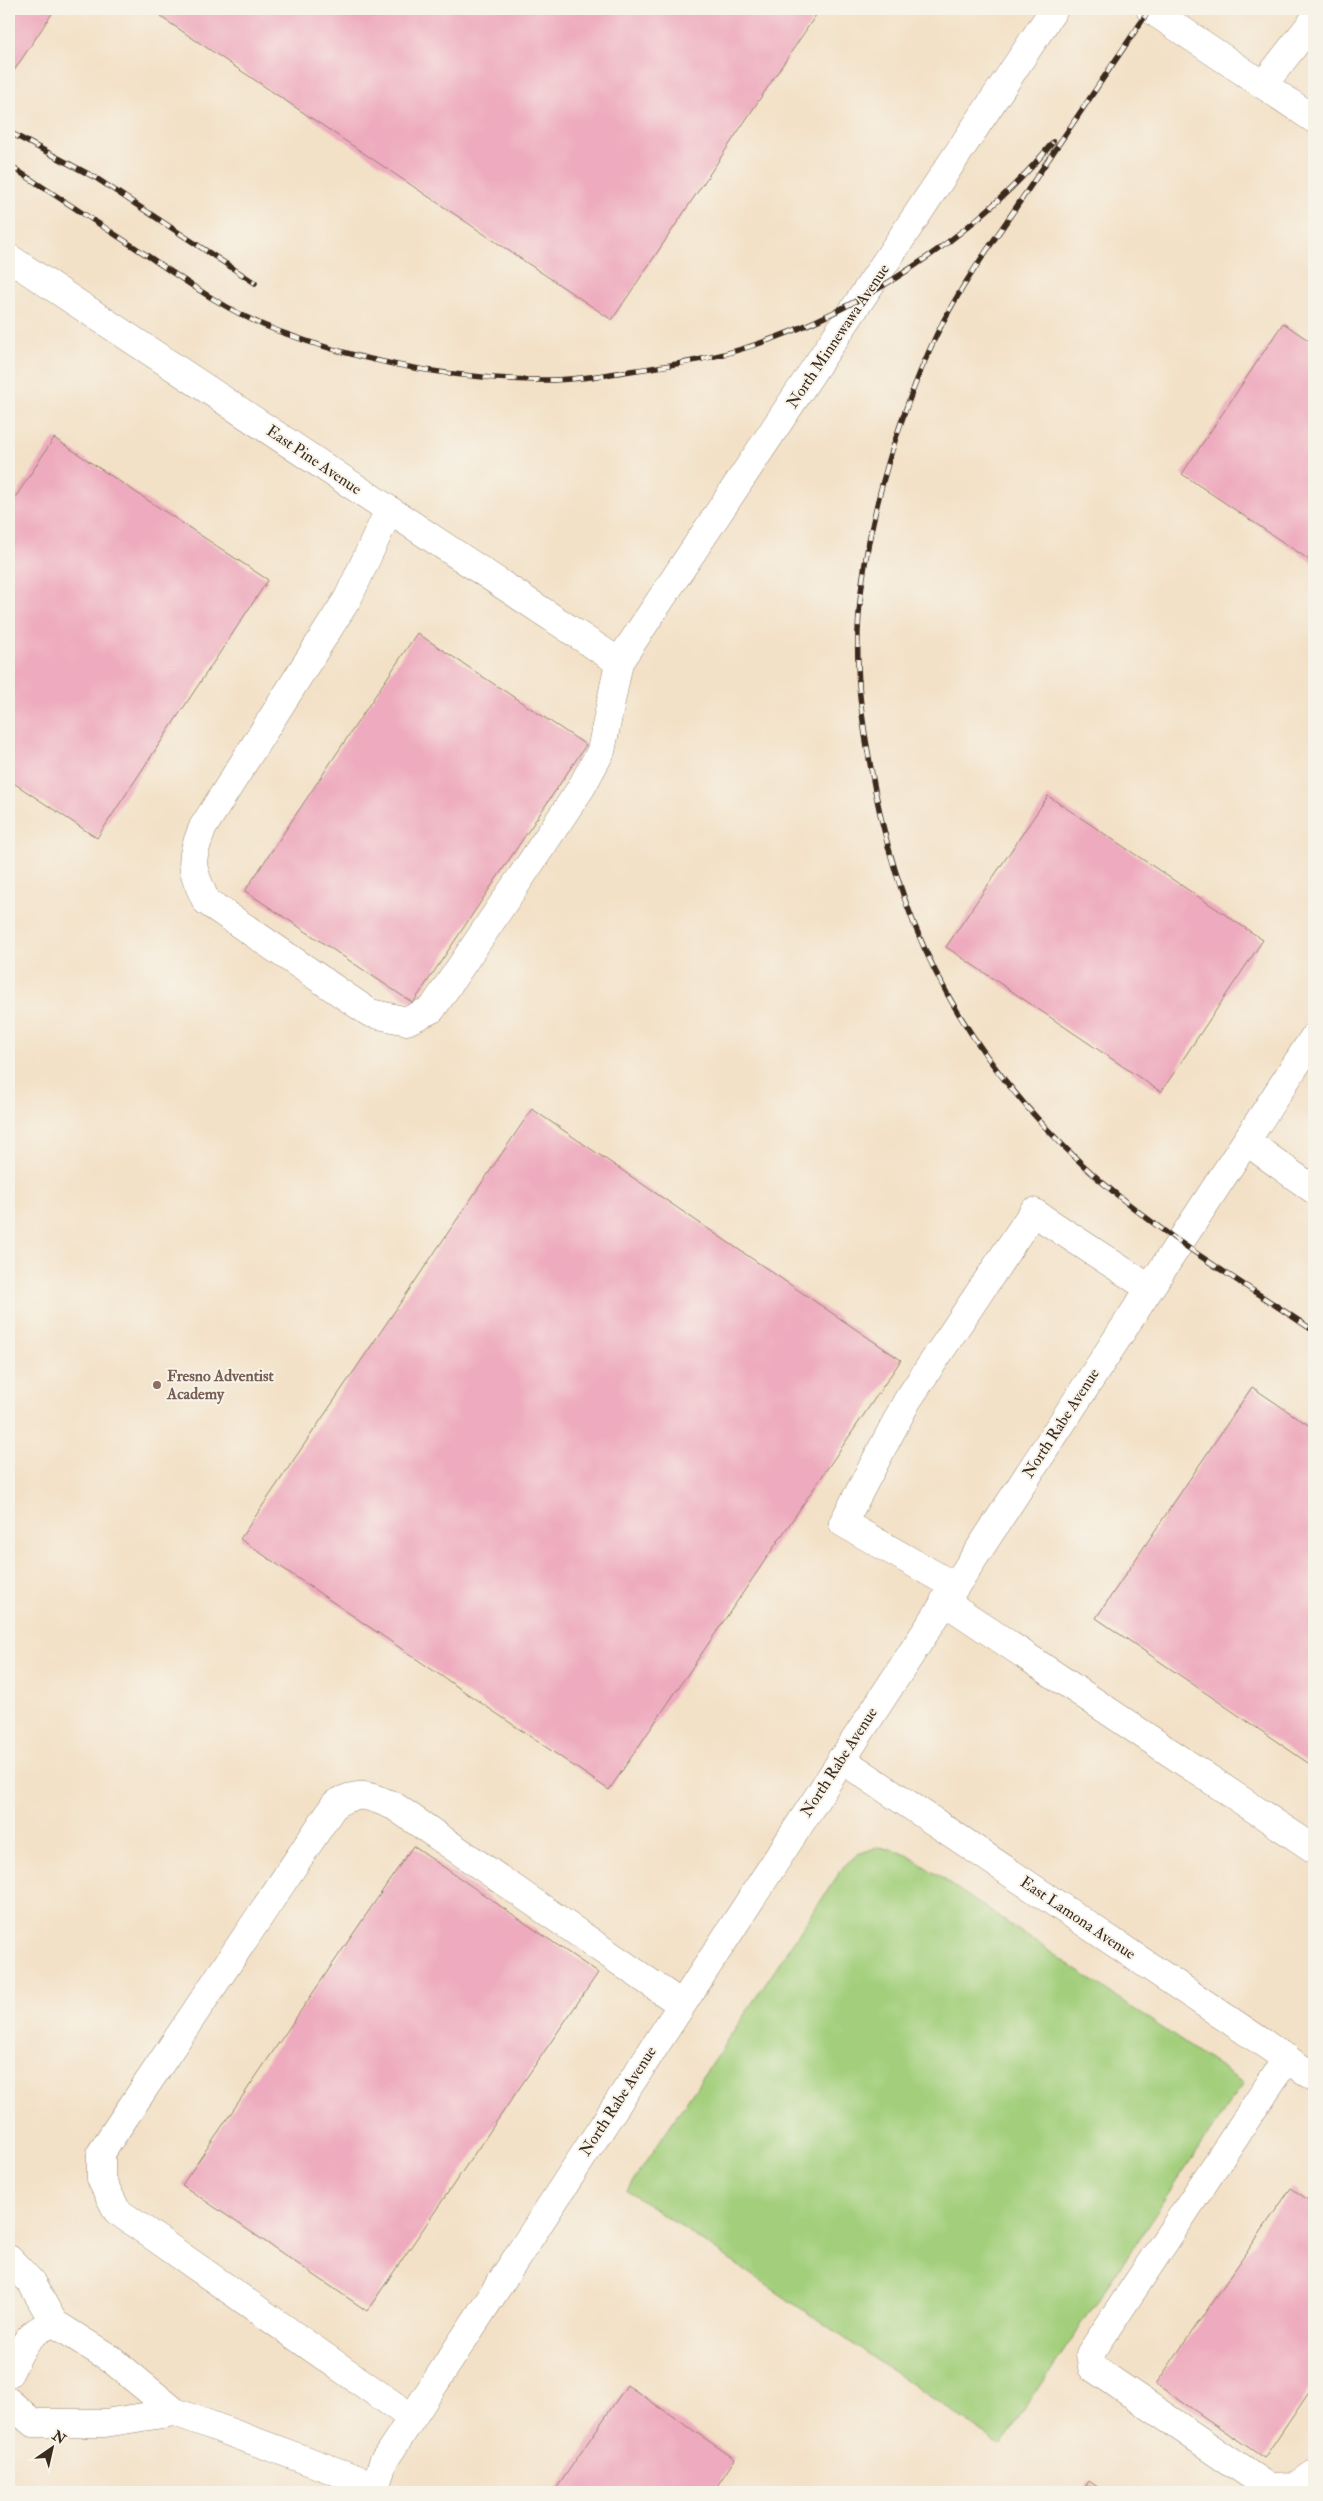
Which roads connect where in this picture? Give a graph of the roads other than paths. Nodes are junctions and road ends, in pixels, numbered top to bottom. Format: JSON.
{"nodes":[{"id":1,"x":1054,"y":9,"type":"edge"},
{"id":2,"x":1150,"y":9,"type":"edge"},
{"id":3,"x":1314,"y":20,"type":"edge"},
{"id":4,"x":1262,"y":84,"type":"junction"},
{"id":5,"x":1314,"y":119,"type":"edge"},
{"id":6,"x":10,"y":262,"type":"edge"},
{"id":7,"x":389,"y":510,"type":"junction"},
{"id":8,"x":619,"y":662,"type":"junction"},
{"id":9,"x":1314,"y":1037,"type":"edge"},
{"id":10,"x":1246,"y":1141,"type":"junction"},
{"id":11,"x":1314,"y":1190,"type":"edge"},
{"id":12,"x":1149,"y":1288,"type":"junction"},
{"id":13,"x":949,"y":1594,"type":"junction"},
{"id":14,"x":841,"y":1759,"type":"junction"},
{"id":15,"x":1314,"y":1849,"type":"edge"},
{"id":16,"x":681,"y":2004,"type":"junction"},
{"id":17,"x":1287,"y":2058,"type":"junction"},
{"id":18,"x":1314,"y":2077,"type":"edge"},
{"id":19,"x":9,"y":2260,"type":"edge"},
{"id":20,"x":54,"y":2324,"type":"junction"},
{"id":21,"x":9,"y":2373,"type":"edge"},
{"id":22,"x":9,"y":2402,"type":"edge"},
{"id":23,"x":175,"y":2412,"type":"junction"},
{"id":24,"x":412,"y":2418,"type":"junction"},
{"id":25,"x":1314,"y":2474,"type":"edge"},
{"id":26,"x":375,"y":2489,"type":"edge"}],
"edges":[{"from":1,"to":8,"type":"street","name":"North Minnewawa Avenue"},
{"from":2,"to":4,"type":"street"},
{"from":3,"to":4,"type":"street"},
{"from":4,"to":5,"type":"street"},
{"from":6,"to":7,"type":"street","name":"East Pine Avenue"},
{"from":7,"to":8,"type":"street","name":"East Pine Avenue"},
{"from":7,"to":8,"type":"street"},
{"from":9,"to":10,"type":"street","name":"North Rabe Avenue"},
{"from":10,"to":11,"type":"street"},
{"from":10,"to":12,"type":"street","name":"North Rabe Avenue"},
{"from":12,"to":13,"type":"street","name":"North Rabe Avenue"},
{"from":12,"to":13,"type":"street"},
{"from":13,"to":14,"type":"street","name":"North Rabe Avenue"},
{"from":13,"to":15,"type":"street"},
{"from":14,"to":16,"type":"street","name":"North Rabe Avenue"},
{"from":14,"to":17,"type":"street","name":"East Lamona Avenue"},
{"from":16,"to":24,"type":"street","name":"North Rabe Avenue"},
{"from":16,"to":24,"type":"street"},
{"from":17,"to":18,"type":"street","name":"East Lamona Avenue"},
{"from":17,"to":25,"type":"street"},
{"from":19,"to":20,"type":"street"},
{"from":20,"to":21,"type":"street"},
{"from":20,"to":23,"type":"street"},
{"from":22,"to":23,"type":"street"},
{"from":23,"to":26,"type":"street"},
{"from":24,"to":26,"type":"street","name":"North Rabe Avenue"}]}
